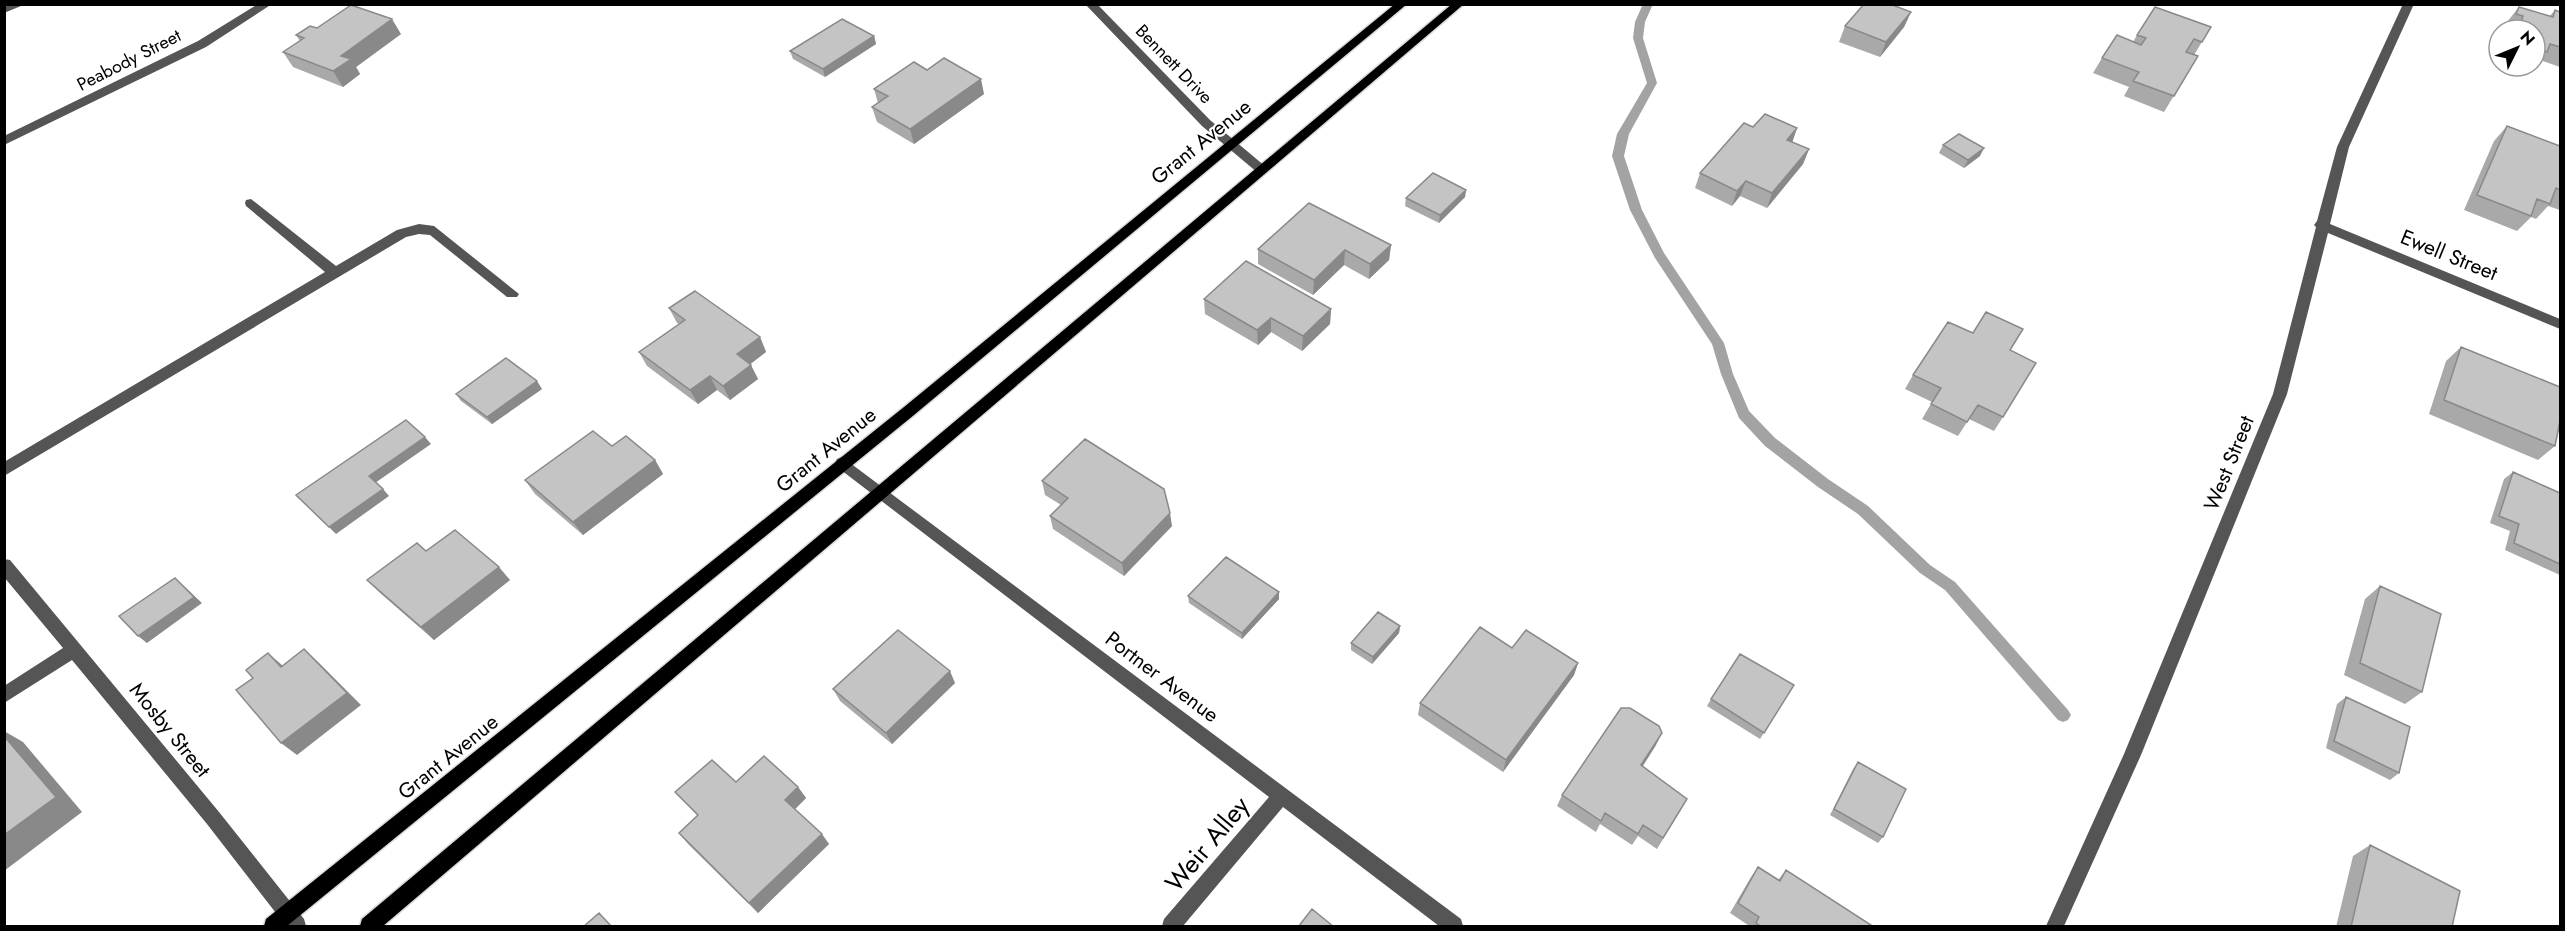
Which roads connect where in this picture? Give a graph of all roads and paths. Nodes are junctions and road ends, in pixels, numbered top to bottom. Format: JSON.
{"nodes":[{"id":1,"x":17,"y":4,"type":"edge"},
{"id":2,"x":267,"y":4,"type":"edge"},
{"id":3,"x":1090,"y":4,"type":"edge"},
{"id":4,"x":1402,"y":4,"type":"edge"},
{"id":5,"x":1459,"y":4,"type":"edge"},
{"id":6,"x":2409,"y":4,"type":"edge"},
{"id":7,"x":4,"y":10,"type":"edge"},
{"id":8,"x":4,"y":141,"type":"edge"},
{"id":9,"x":1232,"y":145,"type":"junction"},
{"id":10,"x":1262,"y":170,"type":"junction"},
{"id":11,"x":251,"y":203,"type":"dead end"},
{"id":12,"x":2321,"y":225,"type":"junction"},
{"id":13,"x":335,"y":273,"type":"junction"},
{"id":14,"x":512,"y":294,"type":"dead end"},
{"id":15,"x":2560,"y":324,"type":"edge"},
{"id":16,"x":842,"y":464,"type":"junction"},
{"id":17,"x":4,"y":470,"type":"edge"},
{"id":18,"x":881,"y":493,"type":"junction"},
{"id":19,"x":4,"y":566,"type":"edge"},
{"id":20,"x":75,"y":650,"type":"junction"},
{"id":21,"x":4,"y":696,"type":"edge"},
{"id":22,"x":1282,"y":795,"type":"junction"},
{"id":23,"x":292,"y":921,"type":"edge"},
{"id":24,"x":273,"y":927,"type":"edge"},
{"id":25,"x":369,"y":927,"type":"edge"},
{"id":26,"x":1171,"y":927,"type":"edge"},
{"id":27,"x":1454,"y":927,"type":"edge"},
{"id":28,"x":2055,"y":927,"type":"edge"}],
"edges":[{"from":1,"to":7,"type":"street"},
{"from":2,"to":8,"type":"street","name":"Peabody Street"},
{"from":3,"to":9,"type":"street","name":"Bennett Drive"},
{"from":4,"to":9,"type":"main road","name":"Grant Avenue"},
{"from":5,"to":10,"type":"main road"},
{"from":6,"to":12,"type":"street","name":"West Street"},
{"from":9,"to":10,"type":"street","name":"Bennett Drive"},
{"from":9,"to":16,"type":"main road","name":"Grant Avenue"},
{"from":10,"to":18,"type":"main road"},
{"from":11,"to":13,"type":"street"},
{"from":12,"to":15,"type":"street","name":"Ewell Street"},
{"from":12,"to":28,"type":"street","name":"West Street"},
{"from":13,"to":14,"type":"street"},
{"from":13,"to":17,"type":"street"},
{"from":16,"to":18,"type":"street","name":"Portner Avenue"},
{"from":16,"to":23,"type":"main road","name":"Grant Avenue"},
{"from":18,"to":22,"type":"street","name":"Portner Avenue"},
{"from":18,"to":25,"type":"main road"},
{"from":19,"to":20,"type":"street","name":"Mosby Street"},
{"from":20,"to":21,"type":"street"},
{"from":20,"to":23,"type":"street","name":"Mosby Street"},
{"from":22,"to":26,"type":"street","name":"Weir Alley"},
{"from":22,"to":27,"type":"street","name":"Portner Avenue"},
{"from":23,"to":24,"type":"main road","name":"Grant Avenue"}]}
